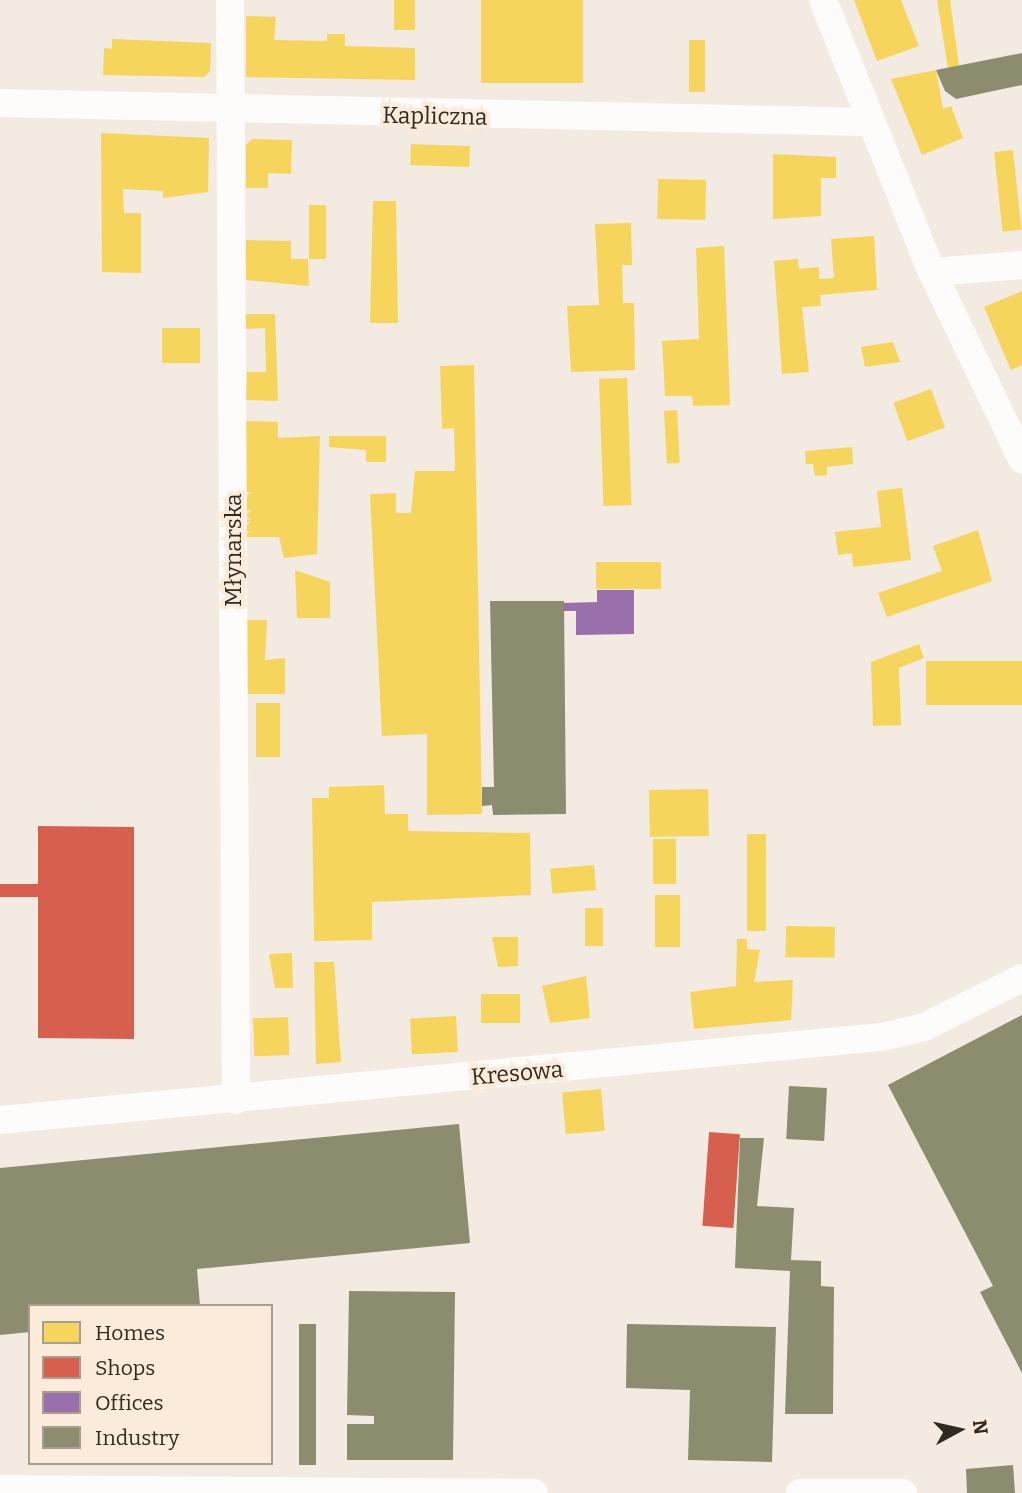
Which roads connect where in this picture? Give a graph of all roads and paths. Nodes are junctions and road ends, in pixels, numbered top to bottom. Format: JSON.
{"nodes":[{"id":1,"x":230,"y":0,"type":"edge"},
{"id":2,"x":823,"y":0,"type":"edge"},
{"id":3,"x":0,"y":103,"type":"edge"},
{"id":4,"x":231,"y":110,"type":"junction"},
{"id":5,"x":869,"y":122,"type":"junction"},
{"id":6,"x":1022,"y":265,"type":"edge"},
{"id":7,"x":932,"y":272,"type":"junction"},
{"id":8,"x":1022,"y":459,"type":"edge"},
{"id":9,"x":1022,"y":978,"type":"edge"},
{"id":10,"x":236,"y":1100,"type":"junction"},
{"id":11,"x":0,"y":1120,"type":"edge"},
{"id":12,"x":0,"y":1489,"type":"edge"},
{"id":13,"x":534,"y":1493,"type":"edge"},
{"id":14,"x":800,"y":1493,"type":"edge"},
{"id":15,"x":902,"y":1493,"type":"edge"}],
"edges":[{"from":1,"to":4,"type":"street","name":"Młynarska"},
{"from":2,"to":5,"type":"street"},
{"from":3,"to":4,"type":"street","name":"Kapliczna"},
{"from":4,"to":5,"type":"street","name":"Kapliczna"},
{"from":4,"to":10,"type":"street","name":"Młynarska"},
{"from":5,"to":7,"type":"street"},
{"from":6,"to":7,"type":"street"},
{"from":7,"to":8,"type":"street"},
{"from":9,"to":10,"type":"street","name":"Kresowa"},
{"from":10,"to":11,"type":"street","name":"Kresowa"},
{"from":12,"to":13,"type":"street"},
{"from":14,"to":15,"type":"street"}]}
